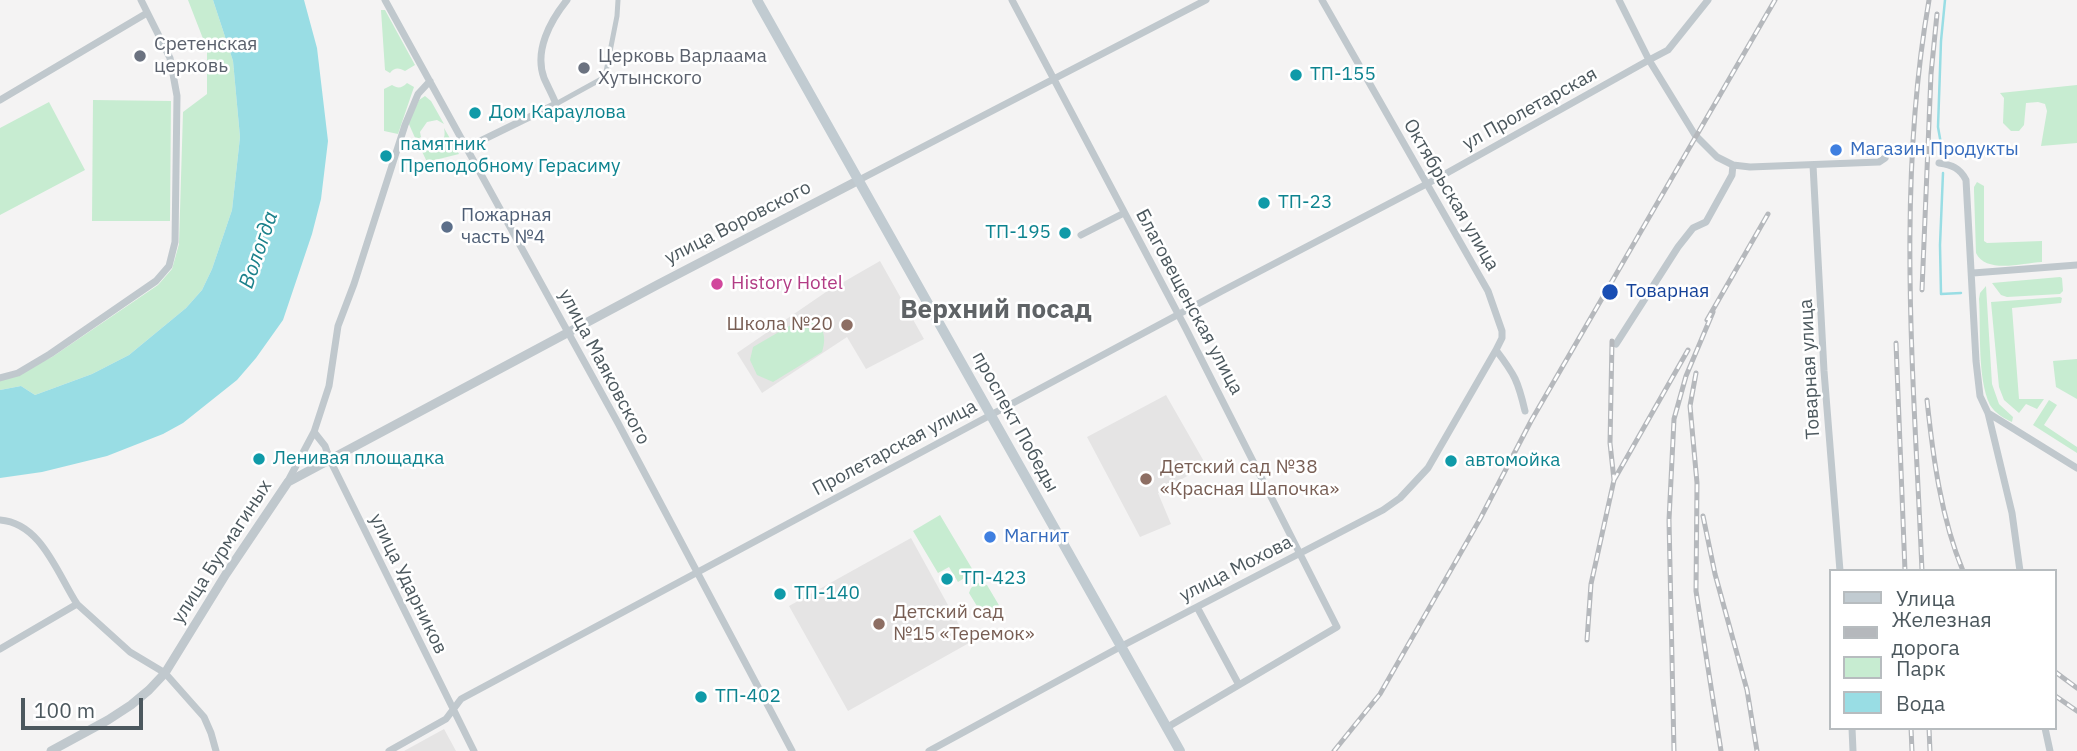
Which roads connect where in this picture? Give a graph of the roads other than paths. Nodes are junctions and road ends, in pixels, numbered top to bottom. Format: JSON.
{"nodes":[{"id":1,"x":141,"y":0,"type":"edge"},
{"id":2,"x":385,"y":0,"type":"edge"},
{"id":3,"x":567,"y":0,"type":"edge"},
{"id":4,"x":618,"y":0,"type":"edge"},
{"id":5,"x":757,"y":0,"type":"edge"},
{"id":6,"x":1012,"y":0,"type":"edge"},
{"id":7,"x":1206,"y":0,"type":"edge"},
{"id":8,"x":1322,"y":0,"type":"edge"},
{"id":9,"x":1619,"y":0,"type":"edge"},
{"id":10,"x":1708,"y":0,"type":"edge"},
{"id":11,"x":147,"y":13,"type":"junction"},
{"id":12,"x":1649,"y":60,"type":"junction"},
{"id":13,"x":1054,"y":78,"type":"junction"},
{"id":14,"x":430,"y":81,"type":"junction"},
{"id":15,"x":0,"y":100,"type":"edge"},
{"id":16,"x":556,"y":104,"type":"junction"},
{"id":17,"x":466,"y":148,"type":"junction"},
{"id":18,"x":1885,"y":158,"type":"dead end"},
{"id":19,"x":1939,"y":163,"type":"dead end"},
{"id":20,"x":1733,"y":165,"type":"junction"},
{"id":21,"x":1813,"y":165,"type":"junction"},
{"id":22,"x":859,"y":180,"type":"junction"},
{"id":23,"x":1426,"y":184,"type":"junction"},
{"id":24,"x":1124,"y":213,"type":"junction"},
{"id":25,"x":1081,"y":235,"type":"dead end"},
{"id":26,"x":2077,"y":265,"type":"edge"},
{"id":27,"x":1973,"y":273,"type":"junction"},
{"id":28,"x":1178,"y":315,"type":"junction"},
{"id":29,"x":568,"y":332,"type":"junction"},
{"id":30,"x":1616,"y":344,"type":"dead end"},
{"id":31,"x":1496,"y":350,"type":"junction"},
{"id":32,"x":0,"y":378,"type":"edge"},
{"id":33,"x":1525,"y":411,"type":"dead end"},
{"id":34,"x":1988,"y":413,"type":"junction"},
{"id":35,"x":990,"y":415,"type":"junction"},
{"id":36,"x":314,"y":432,"type":"junction"},
{"id":37,"x":330,"y":460,"type":"junction"},
{"id":38,"x":2077,"y":468,"type":"edge"},
{"id":39,"x":288,"y":482,"type":"junction"},
{"id":40,"x":0,"y":520,"type":"edge"},
{"id":41,"x":1299,"y":554,"type":"junction"},
{"id":42,"x":1840,"y":569,"type":"edge"},
{"id":43,"x":2020,"y":569,"type":"edge"},
{"id":44,"x":696,"y":573,"type":"junction"},
{"id":45,"x":77,"y":604,"type":"junction"},
{"id":46,"x":1197,"y":607,"type":"junction"},
{"id":47,"x":1120,"y":647,"type":"junction"},
{"id":48,"x":0,"y":649,"type":"edge"},
{"id":49,"x":165,"y":673,"type":"junction"},
{"id":50,"x":1239,"y":685,"type":"junction"},
{"id":51,"x":452,"y":709,"type":"junction"},
{"id":52,"x":1166,"y":728,"type":"junction"},
{"id":53,"x":1852,"y":730,"type":"edge"},
{"id":54,"x":2045,"y":730,"type":"edge"},
{"id":55,"x":1176,"y":748,"type":"edge"},
{"id":56,"x":51,"y":751,"type":"edge"},
{"id":57,"x":216,"y":751,"type":"edge"},
{"id":58,"x":389,"y":751,"type":"edge"},
{"id":59,"x":474,"y":751,"type":"edge"},
{"id":60,"x":792,"y":751,"type":"edge"},
{"id":61,"x":929,"y":751,"type":"edge"},
{"id":62,"x":1853,"y":751,"type":"edge"},
{"id":63,"x":2050,"y":751,"type":"edge"}],
"edges":[{"from":1,"to":11,"type":"street"},
{"from":2,"to":14,"type":"street","name":"улица Маяковского"},
{"from":3,"to":16,"type":"street"},
{"from":4,"to":16,"type":"street"},
{"from":5,"to":22,"type":"main road","name":"проспект Победы"},
{"from":6,"to":13,"type":"street","name":"Благовещенская улица"},
{"from":7,"to":13,"type":"street","name":"улица Воровского"},
{"from":8,"to":23,"type":"street","name":"Октябрьская улица"},
{"from":9,"to":12,"type":"street"},
{"from":10,"to":12,"type":"street","name":"ул Пролетарская"},
{"from":11,"to":15,"type":"street"},
{"from":11,"to":32,"type":"street"},
{"from":12,"to":20,"type":"street"},
{"from":12,"to":23,"type":"street","name":"ул Пролетарская"},
{"from":13,"to":22,"type":"street","name":"улица Воровского"},
{"from":13,"to":24,"type":"street","name":"Благовещенская улица"},
{"from":14,"to":17,"type":"street","name":"улица Маяковского"},
{"from":14,"to":36,"type":"street","name":"улица Бурмагиных"},
{"from":16,"to":17,"type":"street"},
{"from":17,"to":29,"type":"street","name":"улица Маяковского"},
{"from":18,"to":21,"type":"street"},
{"from":19,"to":27,"type":"street"},
{"from":20,"to":21,"type":"street"},
{"from":20,"to":30,"type":"street"},
{"from":21,"to":42,"type":"street","name":"Товарная улица"},
{"from":22,"to":29,"type":"street","name":"улица Воровского"},
{"from":22,"to":35,"type":"main road","name":"проспект Победы"},
{"from":23,"to":28,"type":"street","name":"Пролетарская улица"},
{"from":23,"to":31,"type":"street","name":"Октябрьская улица"},
{"from":24,"to":25,"type":"street"},
{"from":24,"to":28,"type":"street","name":"Благовещенская улица"},
{"from":26,"to":27,"type":"street"},
{"from":27,"to":34,"type":"street"},
{"from":28,"to":35,"type":"street","name":"Пролетарская улица"},
{"from":28,"to":41,"type":"street","name":"Благовещенская улица"},
{"from":29,"to":37,"type":"street","name":"улица Воровского"},
{"from":29,"to":44,"type":"street","name":"улица Маяковского"},
{"from":31,"to":33,"type":"street"},
{"from":31,"to":41,"type":"street","name":"улица Мохова"},
{"from":34,"to":38,"type":"street"},
{"from":34,"to":43,"type":"street"},
{"from":35,"to":44,"type":"street","name":"Пролетарская улица"},
{"from":35,"to":47,"type":"main road","name":"проспект Победы"},
{"from":36,"to":37,"type":"street","name":"улица Ударников"},
{"from":36,"to":39,"type":"street","name":"улица Бурмагиных"},
{"from":37,"to":39,"type":"street","name":"улица Воровского"},
{"from":37,"to":51,"type":"street","name":"улица Ударников"},
{"from":39,"to":49,"type":"street","name":"улица Бурмагиных"},
{"from":40,"to":45,"type":"street"},
{"from":41,"to":46,"type":"street","name":"улица Мохова"},
{"from":41,"to":50,"type":"street","name":"Благовещенская улица"},
{"from":44,"to":51,"type":"street","name":"Пролетарская улица"},
{"from":44,"to":60,"type":"street","name":"улица Маяковского"},
{"from":45,"to":48,"type":"street"},
{"from":45,"to":49,"type":"street"},
{"from":46,"to":47,"type":"street","name":"улица Мохова"},
{"from":46,"to":50,"type":"street"},
{"from":47,"to":52,"type":"main road","name":"проспект Победы"},
{"from":47,"to":61,"type":"street","name":"улица Мохова"},
{"from":49,"to":56,"type":"street","name":"улица Бурмагиных"},
{"from":49,"to":57,"type":"street"},
{"from":50,"to":52,"type":"street"},
{"from":51,"to":58,"type":"street","name":"Пролетарская улица"},
{"from":51,"to":59,"type":"street","name":"улица Ударников"},
{"from":52,"to":55,"type":"main road","name":"проспект Победы"},
{"from":53,"to":62,"type":"street"},
{"from":54,"to":63,"type":"street"}]}
